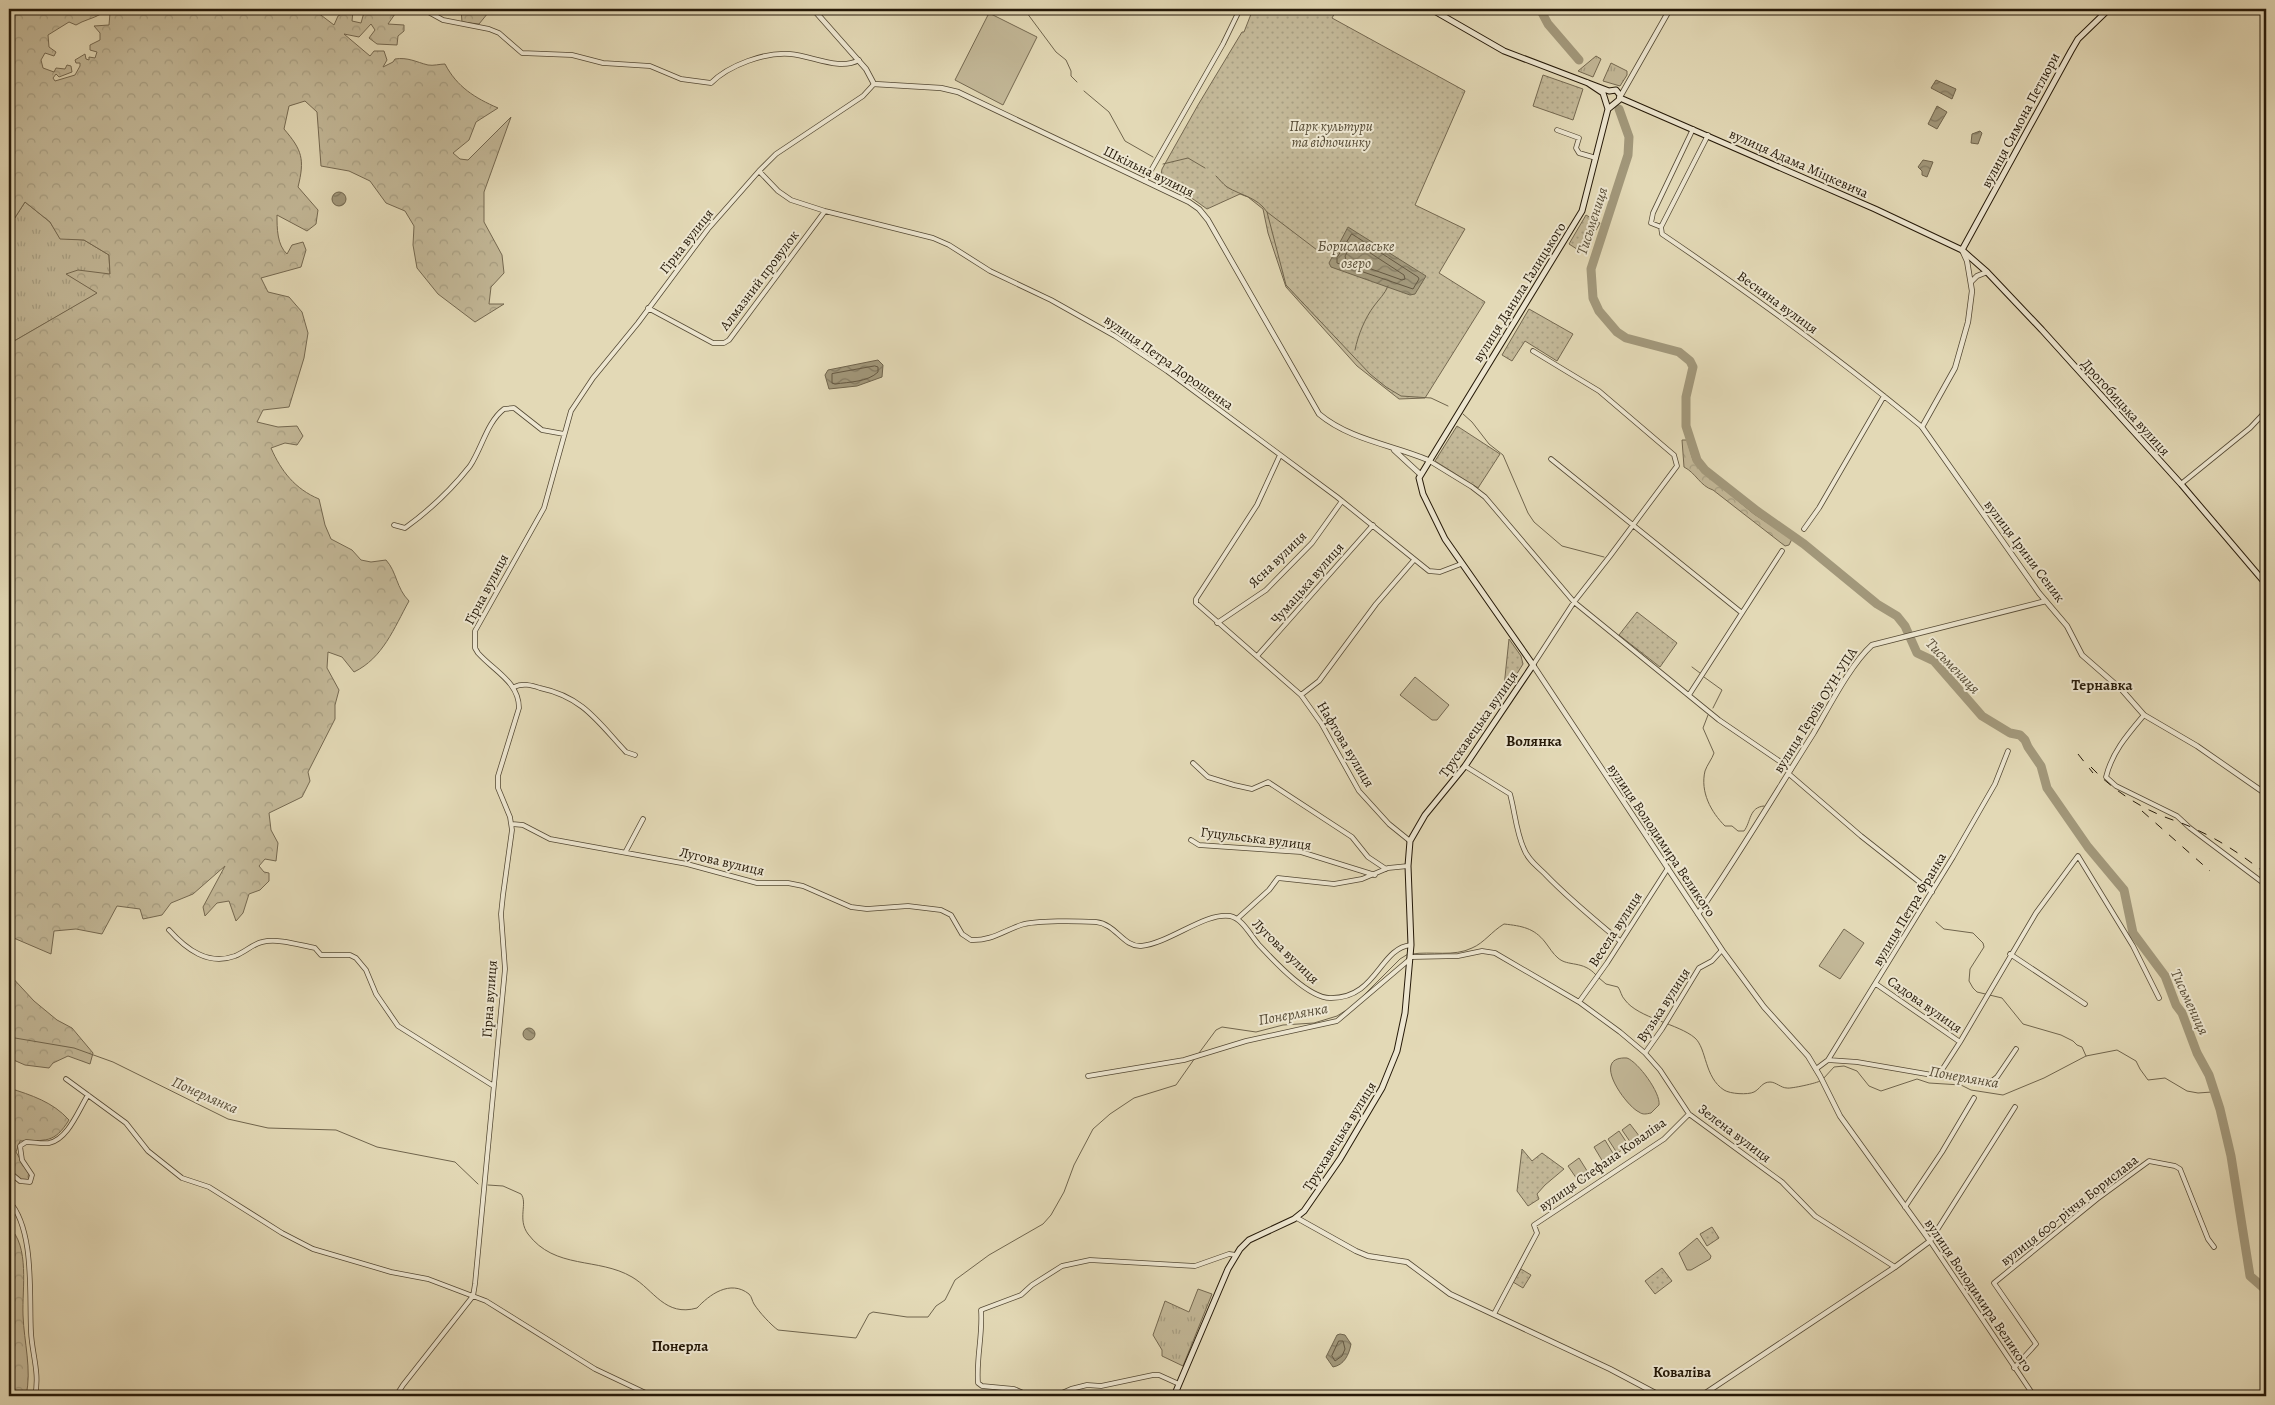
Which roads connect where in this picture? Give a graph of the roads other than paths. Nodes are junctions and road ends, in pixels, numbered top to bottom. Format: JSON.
{"nodes":[{"id":1,"x":423,"y":9,"type":"edge"},
{"id":2,"x":813,"y":9,"type":"edge"},
{"id":3,"x":1240,"y":9,"type":"edge"},
{"id":4,"x":1431,"y":9,"type":"edge"},
{"id":5,"x":1670,"y":9,"type":"edge"},
{"id":6,"x":2109,"y":9,"type":"edge"},
{"id":7,"x":859,"y":60,"type":"junction"},
{"id":8,"x":1588,"y":83,"type":"junction"},
{"id":9,"x":874,"y":84,"type":"junction"},
{"id":10,"x":1625,"y":87,"type":"junction"},
{"id":11,"x":1609,"y":90,"type":"junction"},
{"id":12,"x":1616,"y":90,"type":"junction"},
{"id":13,"x":1621,"y":98,"type":"junction"},
{"id":14,"x":1606,"y":99,"type":"junction"},
{"id":15,"x":1615,"y":103,"type":"junction"},
{"id":16,"x":1608,"y":109,"type":"junction"},
{"id":17,"x":1693,"y":129,"type":"junction"},
{"id":18,"x":1556,"y":130,"type":"dead end"},
{"id":19,"x":1708,"y":135,"type":"junction"},
{"id":20,"x":1596,"y":158,"type":"junction"},
{"id":21,"x":759,"y":170,"type":"junction"},
{"id":22,"x":1145,"y":181,"type":"junction"},
{"id":23,"x":825,"y":211,"type":"junction"},
{"id":24,"x":1661,"y":227,"type":"junction"},
{"id":25,"x":1962,"y":250,"type":"junction"},
{"id":26,"x":1987,"y":272,"type":"junction"},
{"id":27,"x":1971,"y":282,"type":"junction"},
{"id":28,"x":648,"y":308,"type":"junction"},
{"id":29,"x":1533,"y":351,"type":"dead end"},
{"id":30,"x":1884,"y":396,"type":"junction"},
{"id":31,"x":2266,"y":411,"type":"edge"},
{"id":32,"x":1922,"y":427,"type":"junction"},
{"id":33,"x":564,"y":434,"type":"junction"},
{"id":34,"x":1393,"y":449,"type":"junction"},
{"id":35,"x":1280,"y":455,"type":"junction"},
{"id":36,"x":1551,"y":459,"type":"dead end"},
{"id":37,"x":1428,"y":460,"type":"junction"},
{"id":38,"x":1420,"y":474,"type":"junction"},
{"id":39,"x":2181,"y":484,"type":"junction"},
{"id":40,"x":1342,"y":501,"type":"junction"},
{"id":41,"x":1634,"y":524,"type":"junction"},
{"id":42,"x":394,"y":525,"type":"dead end"},
{"id":43,"x":1373,"y":525,"type":"junction"},
{"id":44,"x":1804,"y":529,"type":"dead end"},
{"id":45,"x":1782,"y":551,"type":"dead end"},
{"id":46,"x":1414,"y":560,"type":"junction"},
{"id":47,"x":1461,"y":564,"type":"junction"},
{"id":48,"x":2266,"y":584,"type":"edge"},
{"id":49,"x":2046,"y":601,"type":"junction"},
{"id":50,"x":1574,"y":602,"type":"junction"},
{"id":51,"x":1742,"y":613,"type":"junction"},
{"id":52,"x":1218,"y":623,"type":"junction"},
{"id":53,"x":1258,"y":655,"type":"junction"},
{"id":54,"x":1533,"y":665,"type":"junction"},
{"id":55,"x":514,"y":687,"type":"junction"},
{"id":56,"x":1300,"y":695,"type":"junction"},
{"id":57,"x":1689,"y":695,"type":"junction"},
{"id":58,"x":2144,"y":715,"type":"junction"},
{"id":59,"x":2008,"y":751,"type":"dead end"},
{"id":60,"x":635,"y":755,"type":"dead end"},
{"id":61,"x":1193,"y":763,"type":"dead end"},
{"id":62,"x":1465,"y":766,"type":"junction"},
{"id":63,"x":1790,"y":771,"type":"junction"},
{"id":64,"x":2266,"y":794,"type":"edge"},
{"id":65,"x":643,"y":819,"type":"dead end"},
{"id":66,"x":512,"y":824,"type":"junction"},
{"id":67,"x":1191,"y":840,"type":"dead end"},
{"id":68,"x":1410,"y":841,"type":"junction"},
{"id":69,"x":626,"y":851,"type":"junction"},
{"id":70,"x":1408,"y":866,"type":"junction"},
{"id":71,"x":1668,"y":868,"type":"junction"},
{"id":72,"x":1386,"y":869,"type":"junction"},
{"id":73,"x":1375,"y":875,"type":"junction"},
{"id":74,"x":2266,"y":885,"type":"edge"},
{"id":75,"x":1932,"y":892,"type":"junction"},
{"id":76,"x":1698,"y":914,"type":"junction"},
{"id":77,"x":1237,"y":919,"type":"junction"},
{"id":78,"x":169,"y":930,"type":"dead end"},
{"id":79,"x":1620,"y":941,"type":"junction"},
{"id":80,"x":1722,"y":950,"type":"junction"},
{"id":81,"x":1411,"y":954,"type":"junction"},
{"id":82,"x":2010,"y":954,"type":"junction"},
{"id":83,"x":1876,"y":984,"type":"junction"},
{"id":84,"x":2159,"y":998,"type":"dead end"},
{"id":85,"x":1579,"y":1002,"type":"junction"},
{"id":86,"x":2085,"y":1004,"type":"dead end"},
{"id":87,"x":1960,"y":1042,"type":"junction"},
{"id":88,"x":2016,"y":1049,"type":"dead end"},
{"id":89,"x":1645,"y":1053,"type":"junction"},
{"id":90,"x":1828,"y":1060,"type":"junction"},
{"id":91,"x":1816,"y":1069,"type":"junction"},
{"id":92,"x":1088,"y":1076,"type":"dead end"},
{"id":93,"x":1938,"y":1076,"type":"junction"},
{"id":94,"x":66,"y":1079,"type":"dead end"},
{"id":95,"x":492,"y":1084,"type":"junction"},
{"id":96,"x":88,"y":1096,"type":"junction"},
{"id":97,"x":1974,"y":1098,"type":"dead end"},
{"id":98,"x":2014,"y":1107,"type":"dead end"},
{"id":99,"x":1689,"y":1114,"type":"junction"},
{"id":100,"x":9,"y":1172,"type":"edge"},
{"id":101,"x":9,"y":1201,"type":"edge"},
{"id":102,"x":1905,"y":1207,"type":"junction"},
{"id":103,"x":1297,"y":1218,"type":"junction"},
{"id":104,"x":1930,"y":1241,"type":"junction"},
{"id":105,"x":2214,"y":1247,"type":"dead end"},
{"id":106,"x":1236,"y":1256,"type":"junction"},
{"id":107,"x":1895,"y":1267,"type":"junction"},
{"id":108,"x":473,"y":1296,"type":"junction"},
{"id":109,"x":1494,"y":1314,"type":"junction"},
{"id":110,"x":2014,"y":1368,"type":"junction"},
{"id":111,"x":1179,"y":1384,"type":"junction"},
{"id":112,"x":36,"y":1396,"type":"edge"},
{"id":113,"x":396,"y":1396,"type":"edge"},
{"id":114,"x":652,"y":1396,"type":"edge"},
{"id":115,"x":1030,"y":1396,"type":"edge"},
{"id":116,"x":1055,"y":1396,"type":"edge"},
{"id":117,"x":1174,"y":1396,"type":"edge"},
{"id":118,"x":1661,"y":1396,"type":"edge"},
{"id":119,"x":1701,"y":1396,"type":"edge"},
{"id":120,"x":2034,"y":1396,"type":"edge"}],
"edges":[{"from":1,"to":7,"type":"street"},
{"from":2,"to":7,"type":"street"},
{"from":3,"to":22,"type":"street"},
{"from":4,"to":8,"type":"main road"},
{"from":5,"to":10,"type":"street"},
{"from":6,"to":25,"type":"main road","name":"вулиця Симона Петлюри"},
{"from":7,"to":9,"type":"street"},
{"from":8,"to":11,"type":"main road"},
{"from":8,"to":14,"type":"main road"},
{"from":9,"to":21,"type":"street","name":"Гірна вулиця"},
{"from":9,"to":22,"type":"street","name":"Шкільна вулиця"},
{"from":10,"to":12,"type":"street"},
{"from":10,"to":13,"type":"street"},
{"from":11,"to":12,"type":"main road"},
{"from":11,"to":14,"type":"main road"},
{"from":12,"to":13,"type":"main road"},
{"from":13,"to":15,"type":"main road"},
{"from":13,"to":17,"type":"main road","name":"вулиця Адама Міцкевича"},
{"from":14,"to":15,"type":"main road"},
{"from":14,"to":16,"type":"main road"},
{"from":15,"to":16,"type":"main road"},
{"from":16,"to":20,"type":"main road","name":"вулиця Данила Галицького"},
{"from":17,"to":19,"type":"main road","name":"вулиця Адама Міцкевича"},
{"from":17,"to":24,"type":"street","name":"Весняна вулиця"},
{"from":18,"to":20,"type":"street"},
{"from":19,"to":24,"type":"street"},
{"from":19,"to":25,"type":"main road","name":"вулиця Адама Міцкевича"},
{"from":20,"to":37,"type":"main road","name":"вулиця Данила Галицького"},
{"from":21,"to":23,"type":"street","name":"вулиця Петра Дорошенка"},
{"from":21,"to":28,"type":"street","name":"Гірна вулиця"},
{"from":22,"to":34,"type":"street","name":"Шкільна вулиця"},
{"from":23,"to":28,"type":"street","name":"Алмазний провулок"},
{"from":23,"to":35,"type":"street","name":"вулиця Петра Дорошенка"},
{"from":24,"to":30,"type":"street","name":"Весняна вулиця"},
{"from":25,"to":26,"type":"main road","name":"Дрогобицька вулиця"},
{"from":25,"to":27,"type":"street"},
{"from":26,"to":27,"type":"street"},
{"from":26,"to":39,"type":"main road","name":"Дрогобицька вулиця"},
{"from":27,"to":32,"type":"street"},
{"from":28,"to":33,"type":"street","name":"Гірна вулиця"},
{"from":29,"to":41,"type":"street"},
{"from":30,"to":32,"type":"street","name":"Весняна вулиця"},
{"from":30,"to":44,"type":"street"},
{"from":31,"to":39,"type":"street"},
{"from":32,"to":49,"type":"street","name":"вулиця Ірини Сеник"},
{"from":33,"to":42,"type":"street"},
{"from":33,"to":55,"type":"street","name":"Гірна вулиця"},
{"from":34,"to":37,"type":"street","name":"Шкільна вулиця"},
{"from":34,"to":38,"type":"street","name":"Шкільна вулиця"},
{"from":35,"to":40,"type":"street","name":"вулиця Петра Дорошенка"},
{"from":35,"to":52,"type":"street","name":"Нафтова вулиця"},
{"from":36,"to":41,"type":"street"},
{"from":37,"to":38,"type":"main road","name":"вулиця Данила Галицького"},
{"from":37,"to":50,"type":"street"},
{"from":38,"to":47,"type":"main road","name":"вулиця Володимира Великого"},
{"from":39,"to":48,"type":"main road","name":"Дрогобицька вулиця"},
{"from":40,"to":43,"type":"street","name":"вулиця Петра Дорошенка"},
{"from":40,"to":52,"type":"street","name":"Ясна вулиця"},
{"from":41,"to":50,"type":"street"},
{"from":41,"to":51,"type":"street"},
{"from":43,"to":46,"type":"street","name":"вулиця Петра Дорошенка"},
{"from":43,"to":53,"type":"street","name":"Чумацька вулиця"},
{"from":45,"to":51,"type":"street"},
{"from":46,"to":47,"type":"street","name":"вулиця Петра Дорошенка"},
{"from":46,"to":56,"type":"street"},
{"from":47,"to":54,"type":"main road","name":"вулиця Володимира Великого"},
{"from":49,"to":58,"type":"street","name":"вулиця Ірини Сеник"},
{"from":49,"to":63,"type":"street","name":"вулиця Героїв ОУН-УПА"},
{"from":50,"to":54,"type":"street"},
{"from":50,"to":57,"type":"street"},
{"from":51,"to":57,"type":"street"},
{"from":52,"to":53,"type":"street","name":"Нафтова вулиця"},
{"from":53,"to":56,"type":"street","name":"Нафтова вулиця"},
{"from":54,"to":62,"type":"main road","name":"Трускавецька вулиця"},
{"from":54,"to":71,"type":"street","name":"вулиця Володимира Великого"},
{"from":55,"to":60,"type":"street"},
{"from":55,"to":66,"type":"street","name":"Гірна вулиця"},
{"from":56,"to":68,"type":"street","name":"Нафтова вулиця"},
{"from":57,"to":63,"type":"street"},
{"from":58,"to":64,"type":"street","name":"вулиця Ірини Сеник"},
{"from":58,"to":74,"type":"street"},
{"from":59,"to":75,"type":"street","name":"вулиця Петра Франка"},
{"from":61,"to":72,"type":"street"},
{"from":62,"to":68,"type":"main road","name":"Трускавецька вулиця"},
{"from":62,"to":79,"type":"street"},
{"from":63,"to":75,"type":"street"},
{"from":63,"to":76,"type":"street","name":"вулиця Героїв ОУН-УПА"},
{"from":65,"to":69,"type":"street"},
{"from":66,"to":69,"type":"street","name":"Лугова вулиця"},
{"from":66,"to":95,"type":"street","name":"Гірна вулиця"},
{"from":67,"to":73,"type":"street","name":"Гуцульська вулиця"},
{"from":68,"to":70,"type":"main road","name":"Трускавецька вулиця"},
{"from":69,"to":77,"type":"street","name":"Лугова вулиця"},
{"from":70,"to":72,"type":"street"},
{"from":70,"to":81,"type":"main road","name":"Трускавецька вулиця"},
{"from":71,"to":76,"type":"street","name":"вулиця Володимира Великого"},
{"from":71,"to":79,"type":"street","name":"Весела вулиця"},
{"from":72,"to":73,"type":"street"},
{"from":73,"to":77,"type":"street"},
{"from":75,"to":83,"type":"street","name":"вулиця Петра Франка"},
{"from":76,"to":80,"type":"street","name":"вулиця Володимира Великого"},
{"from":77,"to":81,"type":"street","name":"Лугова вулиця"},
{"from":78,"to":95,"type":"street"},
{"from":79,"to":85,"type":"street","name":"Весела вулиця"},
{"from":80,"to":89,"type":"street","name":"Вузька вулиця"},
{"from":80,"to":91,"type":"street","name":"вулиця Володимира Великого"},
{"from":81,"to":85,"type":"street","name":"Зелена вулиця"},
{"from":81,"to":92,"type":"street"},
{"from":81,"to":103,"type":"main road","name":"Трускавецька вулиця"},
{"from":82,"to":84,"type":"street"},
{"from":82,"to":86,"type":"street"},
{"from":82,"to":87,"type":"street"},
{"from":83,"to":87,"type":"street","name":"Садова вулиця"},
{"from":83,"to":90,"type":"street","name":"вулиця Петра Франка"},
{"from":85,"to":89,"type":"street","name":"Зелена вулиця"},
{"from":87,"to":93,"type":"street"},
{"from":88,"to":93,"type":"street"},
{"from":89,"to":99,"type":"street","name":"Зелена вулиця"},
{"from":90,"to":91,"type":"street","name":"вулиця Петра Франка"},
{"from":90,"to":93,"type":"street"},
{"from":91,"to":102,"type":"street","name":"вулиця Володимира Великого"},
{"from":94,"to":96,"type":"street"},
{"from":95,"to":108,"type":"street","name":"Гірна вулиця"},
{"from":96,"to":100,"type":"street"},
{"from":96,"to":108,"type":"street"},
{"from":97,"to":102,"type":"street"},
{"from":98,"to":104,"type":"street"},
{"from":99,"to":107,"type":"street","name":"Зелена вулиця"},
{"from":99,"to":109,"type":"street","name":"вулиця Стефана Коваліва"},
{"from":101,"to":112,"type":"street"},
{"from":102,"to":104,"type":"street","name":"вулиця Володимира Великого"},
{"from":103,"to":106,"type":"main road","name":"Трускавецька вулиця"},
{"from":103,"to":109,"type":"street"},
{"from":104,"to":107,"type":"street"},
{"from":104,"to":110,"type":"street","name":"вулиця Володимира Великого"},
{"from":105,"to":110,"type":"street","name":"вулиця 600-річчя Борислава"},
{"from":106,"to":111,"type":"main road","name":"Трускавецька вулиця"},
{"from":106,"to":115,"type":"street"},
{"from":107,"to":119,"type":"street"},
{"from":108,"to":113,"type":"street"},
{"from":108,"to":114,"type":"street"},
{"from":109,"to":118,"type":"street"},
{"from":110,"to":120,"type":"street","name":"вулиця Володимира Великого"},
{"from":111,"to":116,"type":"street"},
{"from":111,"to":117,"type":"main road","name":"Трускавецька вулиця"}]}
